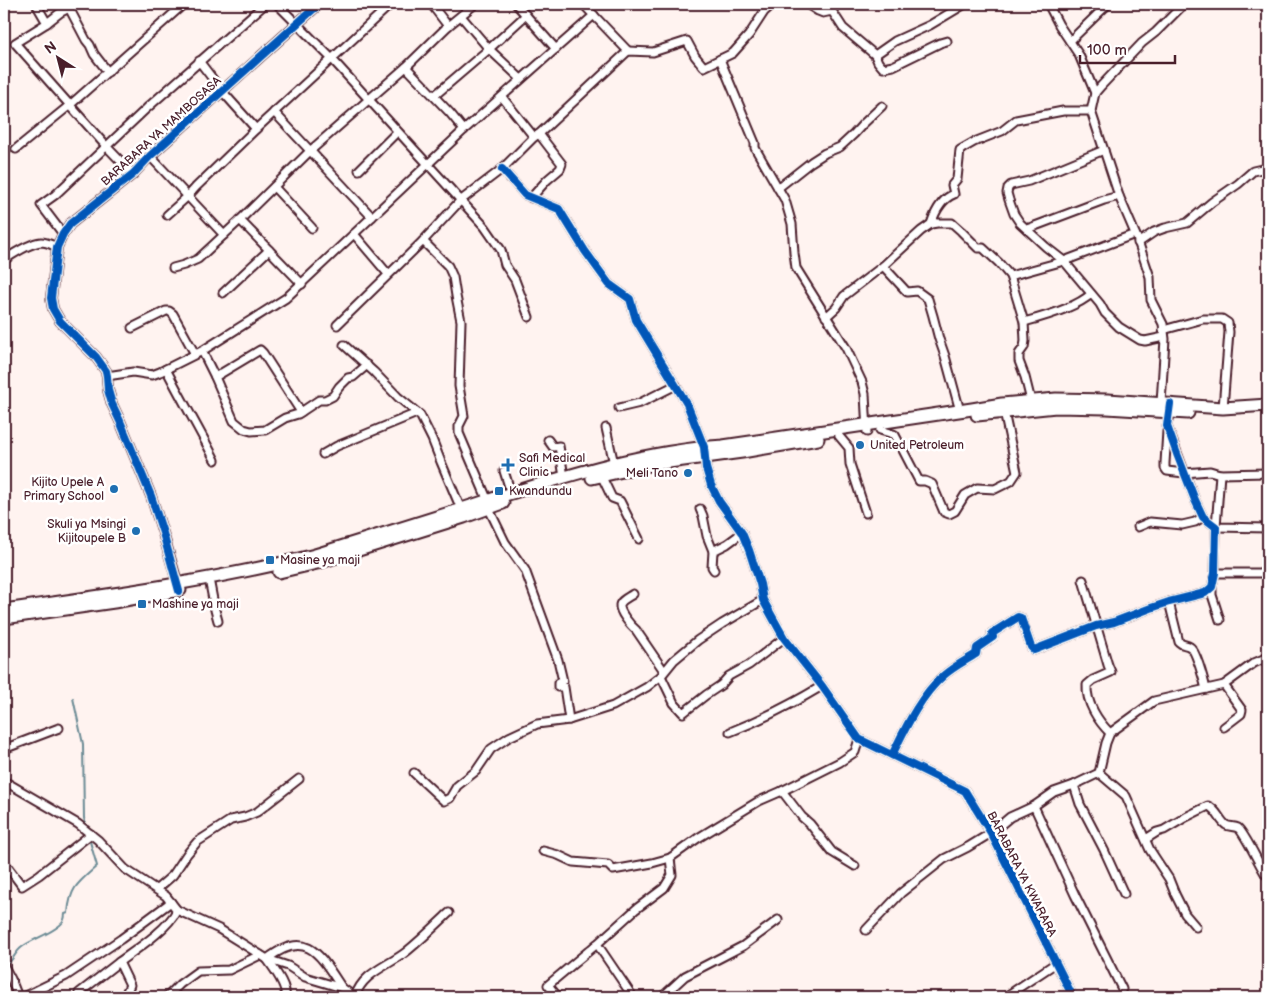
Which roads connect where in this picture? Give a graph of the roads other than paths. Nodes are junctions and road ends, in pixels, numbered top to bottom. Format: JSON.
{"nodes":[{"id":1,"x":36,"y":4,"type":"edge"},
{"id":2,"x":77,"y":4,"type":"edge"},
{"id":3,"x":184,"y":4,"type":"edge"},
{"id":4,"x":265,"y":4,"type":"edge"},
{"id":5,"x":277,"y":4,"type":"edge"},
{"id":6,"x":319,"y":4,"type":"edge"},
{"id":7,"x":391,"y":4,"type":"edge"},
{"id":8,"x":430,"y":4,"type":"edge"},
{"id":9,"x":475,"y":4,"type":"edge"},
{"id":10,"x":516,"y":4,"type":"edge"},
{"id":11,"x":583,"y":4,"type":"edge"},
{"id":12,"x":773,"y":4,"type":"edge"},
{"id":13,"x":807,"y":4,"type":"edge"},
{"id":14,"x":966,"y":4,"type":"edge"},
{"id":15,"x":1048,"y":4,"type":"edge"},
{"id":16,"x":1108,"y":4,"type":"edge"},
{"id":17,"x":1184,"y":4,"type":"edge"},
{"id":18,"x":68,"y":6,"type":"edge"},
{"id":19,"x":526,"y":15,"type":"junction"},
{"id":20,"x":594,"y":15,"type":"junction"},
{"id":21,"x":461,"y":16,"type":"junction"},
{"id":22,"x":47,"y":23,"type":"junction"},
{"id":23,"x":296,"y":24,"type":"junction"},
{"id":24,"x":448,"y":26,"type":"junction"},
{"id":25,"x":1070,"y":40,"type":"junction"},
{"id":26,"x":947,"y":41,"type":"dead end"},
{"id":27,"x":490,"y":49,"type":"junction"},
{"id":28,"x":556,"y":49,"type":"junction"},
{"id":29,"x":628,"y":51,"type":"junction"},
{"id":30,"x":875,"y":55,"type":"junction"},
{"id":31,"x":332,"y":58,"type":"junction"},
{"id":32,"x":720,"y":59,"type":"junction"},
{"id":33,"x":199,"y":62,"type":"junction"},
{"id":34,"x":406,"y":67,"type":"junction"},
{"id":35,"x":108,"y":72,"type":"junction"},
{"id":36,"x":521,"y":79,"type":"junction"},
{"id":37,"x":222,"y":91,"type":"junction"},
{"id":38,"x":1095,"y":93,"type":"junction"},
{"id":39,"x":434,"y":96,"type":"junction"},
{"id":40,"x":502,"y":97,"type":"junction"},
{"id":41,"x":368,"y":100,"type":"junction"},
{"id":42,"x":70,"y":105,"type":"junction"},
{"id":43,"x":882,"y":106,"type":"dead end"},
{"id":44,"x":1091,"y":111,"type":"junction"},
{"id":45,"x":274,"y":112,"type":"junction"},
{"id":46,"x":256,"y":129,"type":"junction"},
{"id":47,"x":464,"y":130,"type":"junction"},
{"id":48,"x":397,"y":132,"type":"junction"},
{"id":49,"x":536,"y":135,"type":"junction"},
{"id":50,"x":106,"y":146,"type":"junction"},
{"id":51,"x":16,"y":149,"type":"dead end"},
{"id":52,"x":1104,"y":150,"type":"junction"},
{"id":53,"x":310,"y":151,"type":"junction"},
{"id":54,"x":150,"y":156,"type":"junction"},
{"id":55,"x":428,"y":166,"type":"junction"},
{"id":56,"x":502,"y":169,"type":"junction"},
{"id":57,"x":1268,"y":169,"type":"edge"},
{"id":58,"x":359,"y":170,"type":"dead end"},
{"id":59,"x":133,"y":174,"type":"junction"},
{"id":60,"x":274,"y":187,"type":"junction"},
{"id":61,"x":778,"y":188,"type":"junction"},
{"id":62,"x":188,"y":196,"type":"junction"},
{"id":63,"x":1119,"y":196,"type":"junction"},
{"id":64,"x":532,"y":198,"type":"junction"},
{"id":65,"x":460,"y":201,"type":"junction"},
{"id":66,"x":167,"y":215,"type":"dead end"},
{"id":67,"x":372,"y":217,"type":"junction"},
{"id":68,"x":240,"y":220,"type":"junction"},
{"id":69,"x":931,"y":224,"type":"junction"},
{"id":70,"x":312,"y":228,"type":"dead end"},
{"id":71,"x":1027,"y":229,"type":"junction"},
{"id":72,"x":62,"y":234,"type":"junction"},
{"id":73,"x":354,"y":234,"type":"junction"},
{"id":74,"x":1135,"y":234,"type":"junction"},
{"id":75,"x":224,"y":235,"type":"junction"},
{"id":76,"x":423,"y":241,"type":"junction"},
{"id":77,"x":1138,"y":243,"type":"junction"},
{"id":78,"x":57,"y":247,"type":"junction"},
{"id":79,"x":269,"y":250,"type":"junction"},
{"id":80,"x":4,"y":260,"type":"edge"},
{"id":81,"x":1064,"y":260,"type":"junction"},
{"id":82,"x":883,"y":266,"type":"junction"},
{"id":83,"x":173,"y":268,"type":"dead end"},
{"id":84,"x":388,"y":274,"type":"junction"},
{"id":85,"x":1010,"y":276,"type":"junction"},
{"id":86,"x":302,"y":284,"type":"junction"},
{"id":87,"x":223,"y":293,"type":"dead end"},
{"id":88,"x":1091,"y":294,"type":"junction"},
{"id":89,"x":826,"y":316,"type":"junction"},
{"id":90,"x":529,"y":317,"type":"dead end"},
{"id":91,"x":1024,"y":322,"type":"junction"},
{"id":92,"x":336,"y":325,"type":"dead end"},
{"id":93,"x":132,"y":328,"type":"dead end"},
{"id":94,"x":1164,"y":334,"type":"junction"},
{"id":95,"x":344,"y":345,"type":"dead end"},
{"id":96,"x":198,"y":352,"type":"junction"},
{"id":97,"x":367,"y":365,"type":"junction"},
{"id":98,"x":166,"y":369,"type":"junction"},
{"id":99,"x":107,"y":376,"type":"junction"},
{"id":100,"x":216,"y":377,"type":"junction"},
{"id":101,"x":676,"y":385,"type":"junction"},
{"id":102,"x":1031,"y":401,"type":"junction"},
{"id":103,"x":1268,"y":405,"type":"edge"},
{"id":104,"x":1167,"y":407,"type":"junction"},
{"id":105,"x":619,"y":408,"type":"dead end"},
{"id":106,"x":1223,"y":408,"type":"junction"},
{"id":107,"x":960,"y":411,"type":"junction"},
{"id":108,"x":301,"y":412,"type":"junction"},
{"id":109,"x":1004,"y":412,"type":"junction"},
{"id":110,"x":1268,"y":412,"type":"edge"},
{"id":111,"x":417,"y":413,"type":"junction"},
{"id":112,"x":1167,"y":426,"type":"junction"},
{"id":113,"x":606,"y":428,"type":"dead end"},
{"id":114,"x":867,"y":428,"type":"junction"},
{"id":115,"x":880,"y":430,"type":"junction"},
{"id":116,"x":839,"y":436,"type":"junction"},
{"id":117,"x":548,"y":440,"type":"dead end"},
{"id":118,"x":704,"y":452,"type":"junction"},
{"id":119,"x":323,"y":454,"type":"dead end"},
{"id":120,"x":215,"y":460,"type":"dead end"},
{"id":121,"x":636,"y":463,"type":"junction"},
{"id":122,"x":614,"y":464,"type":"junction"},
{"id":123,"x":504,"y":471,"type":"dead end"},
{"id":124,"x":1184,"y":473,"type":"junction"},
{"id":125,"x":1268,"y":473,"type":"edge"},
{"id":126,"x":1220,"y":474,"type":"junction"},
{"id":127,"x":601,"y":475,"type":"junction"},
{"id":128,"x":564,"y":477,"type":"junction"},
{"id":129,"x":511,"y":493,"type":"junction"},
{"id":130,"x":488,"y":505,"type":"junction"},
{"id":131,"x":461,"y":509,"type":"junction"},
{"id":132,"x":700,"y":509,"type":"dead end"},
{"id":133,"x":866,"y":513,"type":"dead end"},
{"id":134,"x":1203,"y":517,"type":"junction"},
{"id":135,"x":1138,"y":527,"type":"dead end"},
{"id":136,"x":1216,"y":527,"type":"junction"},
{"id":137,"x":1268,"y":528,"type":"edge"},
{"id":138,"x":742,"y":533,"type":"junction"},
{"id":139,"x":639,"y":539,"type":"dead end"},
{"id":140,"x":713,"y":551,"type":"junction"},
{"id":141,"x":714,"y":570,"type":"dead end"},
{"id":142,"x":1215,"y":573,"type":"junction"},
{"id":143,"x":1268,"y":573,"type":"edge"},
{"id":144,"x":1083,"y":580,"type":"dead end"},
{"id":145,"x":210,"y":584,"type":"junction"},
{"id":146,"x":1212,"y":586,"type":"junction"},
{"id":147,"x":178,"y":587,"type":"junction"},
{"id":148,"x":632,"y":594,"type":"dead end"},
{"id":149,"x":763,"y":600,"type":"junction"},
{"id":150,"x":1169,"y":602,"type":"junction"},
{"id":151,"x":4,"y":610,"type":"edge"},
{"id":152,"x":4,"y":618,"type":"edge"},
{"id":153,"x":1220,"y":620,"type":"dead end"},
{"id":154,"x":218,"y":621,"type":"dead end"},
{"id":155,"x":1096,"y":626,"type":"junction"},
{"id":156,"x":784,"y":638,"type":"junction"},
{"id":157,"x":1268,"y":657,"type":"edge"},
{"id":158,"x":663,"y":673,"type":"junction"},
{"id":159,"x":1224,"y":684,"type":"junction"},
{"id":160,"x":822,"y":686,"type":"junction"},
{"id":161,"x":1206,"y":689,"type":"junction"},
{"id":162,"x":569,"y":720,"type":"junction"},
{"id":163,"x":1224,"y":727,"type":"dead end"},
{"id":164,"x":59,"y":728,"type":"dead end"},
{"id":165,"x":730,"y":732,"type":"dead end"},
{"id":166,"x":1110,"y":733,"type":"junction"},
{"id":167,"x":859,"y":739,"type":"junction"},
{"id":168,"x":4,"y":750,"type":"edge"},
{"id":169,"x":892,"y":755,"type":"junction"},
{"id":170,"x":414,"y":773,"type":"dead end"},
{"id":171,"x":1099,"y":773,"type":"junction"},
{"id":172,"x":299,"y":779,"type":"dead end"},
{"id":173,"x":4,"y":781,"type":"edge"},
{"id":174,"x":1074,"y":786,"type":"junction"},
{"id":175,"x":782,"y":791,"type":"junction"},
{"id":176,"x":1034,"y":806,"type":"junction"},
{"id":177,"x":991,"y":833,"type":"junction"},
{"id":178,"x":91,"y":834,"type":"junction"},
{"id":179,"x":1146,"y":839,"type":"junction"},
{"id":180,"x":543,"y":851,"type":"dead end"},
{"id":181,"x":670,"y":858,"type":"junction"},
{"id":182,"x":4,"y":862,"type":"edge"},
{"id":183,"x":855,"y":866,"type":"dead end"},
{"id":184,"x":1268,"y":875,"type":"edge"},
{"id":185,"x":157,"y":889,"type":"junction"},
{"id":186,"x":1124,"y":894,"type":"dead end"},
{"id":187,"x":171,"y":902,"type":"junction"},
{"id":188,"x":177,"y":910,"type":"junction"},
{"id":189,"x":449,"y":913,"type":"dead end"},
{"id":190,"x":778,"y":920,"type":"dead end"},
{"id":191,"x":1196,"y":927,"type":"dead end"},
{"id":192,"x":866,"y":930,"type":"dead end"},
{"id":193,"x":597,"y":944,"type":"junction"},
{"id":194,"x":264,"y":957,"type":"junction"},
{"id":195,"x":119,"y":962,"type":"junction"},
{"id":196,"x":1056,"y":963,"type":"junction"},
{"id":197,"x":4,"y":966,"type":"edge"},
{"id":198,"x":342,"y":988,"type":"junction"},
{"id":199,"x":1122,"y":990,"type":"dead end"},
{"id":200,"x":79,"y":993,"type":"dead end"},
{"id":201,"x":18,"y":997,"type":"edge"},
{"id":202,"x":22,"y":997,"type":"edge"},
{"id":203,"x":124,"y":997,"type":"edge"},
{"id":204,"x":167,"y":997,"type":"edge"},
{"id":205,"x":285,"y":997,"type":"edge"},
{"id":206,"x":355,"y":997,"type":"edge"},
{"id":207,"x":558,"y":997,"type":"edge"},
{"id":208,"x":633,"y":997,"type":"edge"},
{"id":209,"x":662,"y":997,"type":"edge"},
{"id":210,"x":1005,"y":997,"type":"edge"},
{"id":211,"x":1073,"y":997,"type":"edge"}],
"edges":[{"from":1,"to":22,"type":"street"},
{"from":2,"to":18,"type":"street"},
{"from":3,"to":35,"type":"street"},
{"from":4,"to":33,"type":"street"},
{"from":5,"to":23,"type":"street"},
{"from":6,"to":23,"type":"street","name":"BARABARA YA MAMBOSASA"},
{"from":7,"to":31,"type":"street"},
{"from":8,"to":24,"type":"street"},
{"from":9,"to":21,"type":"street"},
{"from":10,"to":19,"type":"street"},
{"from":11,"to":20,"type":"street"},
{"from":12,"to":32,"type":"street"},
{"from":13,"to":30,"type":"street"},
{"from":14,"to":30,"type":"street"},
{"from":15,"to":25,"type":"street"},
{"from":16,"to":25,"type":"street"},
{"from":17,"to":38,"type":"street"},
{"from":18,"to":22,"type":"street"},
{"from":18,"to":35,"type":"street"},
{"from":19,"to":27,"type":"street"},
{"from":19,"to":28,"type":"street"},
{"from":20,"to":28,"type":"street"},
{"from":20,"to":29,"type":"street"},
{"from":21,"to":24,"type":"street"},
{"from":21,"to":27,"type":"street"},
{"from":22,"to":42,"type":"street"},
{"from":23,"to":31,"type":"street"},
{"from":23,"to":37,"type":"street","name":"BARABARA YA MAMBOSASA"},
{"from":24,"to":34,"type":"street"},
{"from":25,"to":38,"type":"street"},
{"from":26,"to":30,"type":"street"},
{"from":27,"to":36,"type":"street"},
{"from":27,"to":39,"type":"street"},
{"from":28,"to":36,"type":"street"},
{"from":29,"to":32,"type":"street"},
{"from":29,"to":49,"type":"street"},
{"from":31,"to":41,"type":"street"},
{"from":31,"to":45,"type":"street"},
{"from":32,"to":61,"type":"street"},
{"from":33,"to":37,"type":"street"},
{"from":33,"to":50,"type":"street"},
{"from":34,"to":39,"type":"street"},
{"from":34,"to":41,"type":"street"},
{"from":35,"to":42,"type":"street"},
{"from":36,"to":40,"type":"street"},
{"from":37,"to":46,"type":"street"},
{"from":37,"to":54,"type":"street","name":"BARABARA YA MAMBOSASA"},
{"from":38,"to":44,"type":"street"},
{"from":39,"to":47,"type":"street"},
{"from":40,"to":47,"type":"street"},
{"from":40,"to":49,"type":"street"},
{"from":41,"to":48,"type":"street"},
{"from":41,"to":53,"type":"street"},
{"from":42,"to":50,"type":"street"},
{"from":42,"to":51,"type":"street"},
{"from":43,"to":61,"type":"street"},
{"from":44,"to":52,"type":"street"},
{"from":44,"to":69,"type":"street"},
{"from":45,"to":46,"type":"street"},
{"from":45,"to":53,"type":"street"},
{"from":46,"to":62,"type":"street"},
{"from":47,"to":55,"type":"street"},
{"from":48,"to":55,"type":"street"},
{"from":48,"to":58,"type":"street"},
{"from":49,"to":56,"type":"street"},
{"from":49,"to":64,"type":"street"},
{"from":50,"to":59,"type":"street"},
{"from":50,"to":72,"type":"street"},
{"from":52,"to":63,"type":"street"},
{"from":52,"to":71,"type":"street"},
{"from":53,"to":60,"type":"street"},
{"from":53,"to":67,"type":"street"},
{"from":54,"to":59,"type":"street","name":"BARABARA YA MAMBOSASA"},
{"from":54,"to":62,"type":"street"},
{"from":55,"to":65,"type":"street"},
{"from":55,"to":67,"type":"street"},
{"from":56,"to":64,"type":"street","name":"BARABARA YA KWARARA"},
{"from":56,"to":65,"type":"street"},
{"from":57,"to":77,"type":"street"},
{"from":59,"to":72,"type":"street","name":"BARABARA YA MAMBOSASA"},
{"from":60,"to":68,"type":"street"},
{"from":60,"to":70,"type":"street"},
{"from":61,"to":89,"type":"street"},
{"from":62,"to":66,"type":"street"},
{"from":62,"to":75,"type":"street"},
{"from":63,"to":71,"type":"street"},
{"from":63,"to":74,"type":"street"},
{"from":64,"to":101,"type":"street","name":"BARABARA YA KWARARA"},
{"from":65,"to":76,"type":"street"},
{"from":65,"to":90,"type":"street"},
{"from":67,"to":73,"type":"street"},
{"from":68,"to":75,"type":"street"},
{"from":68,"to":79,"type":"street"},
{"from":69,"to":82,"type":"street"},
{"from":69,"to":85,"type":"street"},
{"from":71,"to":81,"type":"street"},
{"from":72,"to":78,"type":"street","name":"BARABARA YA MAMBOSASA"},
{"from":73,"to":84,"type":"street"},
{"from":73,"to":86,"type":"street"},
{"from":74,"to":77,"type":"street"},
{"from":74,"to":81,"type":"street"},
{"from":75,"to":83,"type":"street"},
{"from":76,"to":84,"type":"street"},
{"from":76,"to":130,"type":"street"},
{"from":77,"to":94,"type":"street"},
{"from":78,"to":80,"type":"street"},
{"from":78,"to":99,"type":"street","name":"BARABARA YA MAMBOSASA"},
{"from":79,"to":86,"type":"street"},
{"from":79,"to":87,"type":"street"},
{"from":81,"to":85,"type":"street"},
{"from":81,"to":88,"type":"street"},
{"from":82,"to":89,"type":"street"},
{"from":82,"to":107,"type":"street"},
{"from":84,"to":92,"type":"street"},
{"from":85,"to":91,"type":"street"},
{"from":86,"to":96,"type":"street"},
{"from":88,"to":91,"type":"street"},
{"from":88,"to":94,"type":"street"},
{"from":89,"to":114,"type":"street"},
{"from":91,"to":102,"type":"street"},
{"from":93,"to":96,"type":"street"},
{"from":94,"to":104,"type":"street"},
{"from":94,"to":106,"type":"street"},
{"from":95,"to":97,"type":"street"},
{"from":96,"to":98,"type":"street"},
{"from":96,"to":100,"type":"street"},
{"from":97,"to":108,"type":"street"},
{"from":97,"to":111,"type":"street"},
{"from":98,"to":99,"type":"street"},
{"from":98,"to":120,"type":"street"},
{"from":99,"to":147,"type":"street","name":"BARABARA YA MAMBOSASA"},
{"from":100,"to":108,"type":"street"},
{"from":100,"to":108,"type":"street"},
{"from":101,"to":105,"type":"street"},
{"from":101,"to":118,"type":"street","name":"BARABARA YA KWARARA"},
{"from":102,"to":104,"type":"main road"},
{"from":102,"to":107,"type":"main road"},
{"from":103,"to":106,"type":"main road"},
{"from":104,"to":106,"type":"main road"},
{"from":104,"to":109,"type":"main road"},
{"from":104,"to":110,"type":"main road"},
{"from":104,"to":112,"type":"street"},
{"from":107,"to":114,"type":"main road"},
{"from":109,"to":115,"type":"main road"},
{"from":109,"to":115,"type":"street"},
{"from":111,"to":119,"type":"street"},
{"from":111,"to":131,"type":"street"},
{"from":112,"to":124,"type":"street"},
{"from":112,"to":124,"type":"street"},
{"from":113,"to":122,"type":"street"},
{"from":114,"to":115,"type":"main road"},
{"from":114,"to":116,"type":"main road"},
{"from":114,"to":118,"type":"main road"},
{"from":116,"to":118,"type":"main road"},
{"from":116,"to":133,"type":"street"},
{"from":117,"to":128,"type":"street"},
{"from":118,"to":121,"type":"main road"},
{"from":118,"to":138,"type":"street","name":"BARABARA YA KWARARA"},
{"from":121,"to":122,"type":"main road"},
{"from":121,"to":127,"type":"main road"},
{"from":122,"to":128,"type":"main road"},
{"from":123,"to":129,"type":"street"},
{"from":124,"to":126,"type":"street"},
{"from":124,"to":134,"type":"street"},
{"from":125,"to":126,"type":"street"},
{"from":126,"to":136,"type":"street"},
{"from":127,"to":130,"type":"main road"},
{"from":127,"to":139,"type":"street"},
{"from":128,"to":129,"type":"main road"},
{"from":129,"to":130,"type":"main road"},
{"from":130,"to":131,"type":"main road"},
{"from":130,"to":145,"type":"main road"},
{"from":130,"to":162,"type":"street"},
{"from":131,"to":147,"type":"main road"},
{"from":132,"to":140,"type":"street"},
{"from":134,"to":135,"type":"street"},
{"from":134,"to":136,"type":"street"},
{"from":136,"to":137,"type":"street"},
{"from":136,"to":142,"type":"street"},
{"from":138,"to":140,"type":"street"},
{"from":138,"to":149,"type":"street","name":"BARABARA YA KWARARA"},
{"from":140,"to":141,"type":"street"},
{"from":142,"to":143,"type":"street"},
{"from":142,"to":146,"type":"street"},
{"from":144,"to":155,"type":"street"},
{"from":145,"to":147,"type":"main road"},
{"from":145,"to":154,"type":"street"},
{"from":146,"to":150,"type":"street"},
{"from":146,"to":153,"type":"street"},
{"from":147,"to":151,"type":"main road"},
{"from":147,"to":152,"type":"main road"},
{"from":148,"to":158,"type":"street"},
{"from":149,"to":156,"type":"street","name":"BARABARA YA KWARARA"},
{"from":149,"to":158,"type":"street"},
{"from":150,"to":155,"type":"street"},
{"from":150,"to":161,"type":"street"},
{"from":155,"to":166,"type":"street"},
{"from":155,"to":169,"type":"street"},
{"from":156,"to":158,"type":"street"},
{"from":156,"to":160,"type":"street","name":"BARABARA YA KWARARA"},
{"from":157,"to":159,"type":"street"},
{"from":158,"to":162,"type":"street"},
{"from":159,"to":161,"type":"street"},
{"from":159,"to":163,"type":"street"},
{"from":160,"to":165,"type":"street"},
{"from":160,"to":167,"type":"street","name":"BARABARA YA KWARARA"},
{"from":161,"to":166,"type":"street"},
{"from":162,"to":170,"type":"street"},
{"from":164,"to":168,"type":"street"},
{"from":166,"to":171,"type":"street"},
{"from":167,"to":169,"type":"street","name":"BARABARA YA KWARARA"},
{"from":167,"to":175,"type":"street"},
{"from":169,"to":177,"type":"street","name":"BARABARA YA KWARARA"},
{"from":171,"to":174,"type":"street"},
{"from":171,"to":179,"type":"street"},
{"from":172,"to":185,"type":"street"},
{"from":173,"to":178,"type":"street"},
{"from":174,"to":176,"type":"street"},
{"from":174,"to":186,"type":"street"},
{"from":175,"to":181,"type":"street"},
{"from":175,"to":183,"type":"street"},
{"from":176,"to":177,"type":"street"},
{"from":176,"to":199,"type":"street"},
{"from":177,"to":192,"type":"street"},
{"from":177,"to":196,"type":"street","name":"BARABARA YA KWARARA"},
{"from":178,"to":182,"type":"street"},
{"from":178,"to":185,"type":"street"},
{"from":179,"to":184,"type":"street"},
{"from":179,"to":191,"type":"street"},
{"from":180,"to":181,"type":"street"},
{"from":181,"to":193,"type":"street"},
{"from":185,"to":187,"type":"street"},
{"from":187,"to":188,"type":"street"},
{"from":187,"to":202,"type":"street"},
{"from":188,"to":194,"type":"street"},
{"from":188,"to":195,"type":"street"},
{"from":189,"to":206,"type":"street"},
{"from":190,"to":209,"type":"street"},
{"from":193,"to":207,"type":"street"},
{"from":193,"to":208,"type":"street"},
{"from":194,"to":198,"type":"street"},
{"from":194,"to":198,"type":"street"},
{"from":194,"to":204,"type":"street"},
{"from":194,"to":205,"type":"street"},
{"from":195,"to":200,"type":"street"},
{"from":195,"to":203,"type":"street"},
{"from":196,"to":210,"type":"street"},
{"from":196,"to":211,"type":"street","name":"BARABARA YA KWARARA"},
{"from":197,"to":201,"type":"street"},
{"from":198,"to":206,"type":"street"}]}
